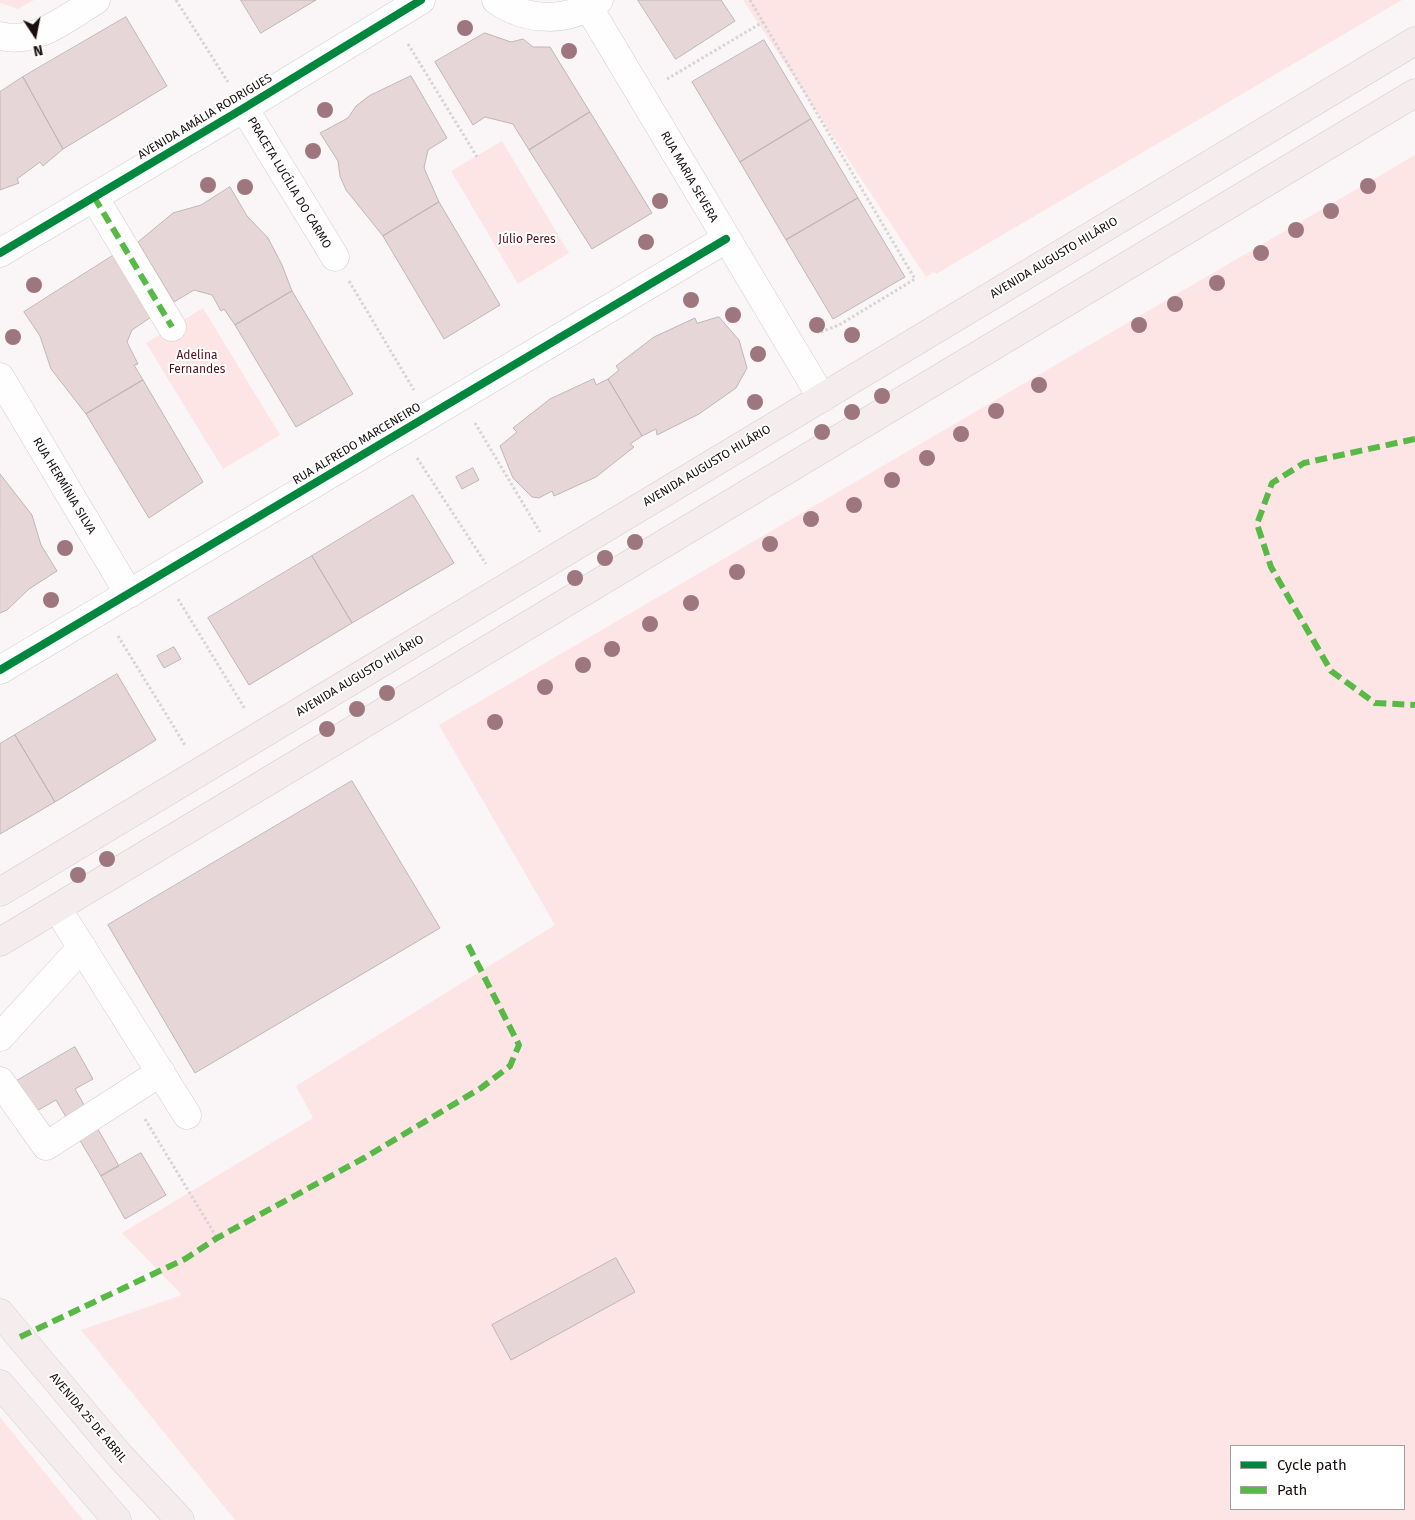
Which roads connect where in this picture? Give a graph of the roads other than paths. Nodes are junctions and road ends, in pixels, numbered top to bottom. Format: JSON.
{"nodes":[{"id":1,"x":96,"y":0,"type":"edge"},
{"id":2,"x":421,"y":0,"type":"edge"},
{"id":3,"x":496,"y":0,"type":"edge"},
{"id":4,"x":594,"y":4,"type":"edge"},
{"id":5,"x":0,"y":36,"type":"edge"},
{"id":6,"x":1415,"y":41,"type":"edge"},
{"id":7,"x":1415,"y":93,"type":"edge"},
{"id":8,"x":244,"y":108,"type":"junction"},
{"id":9,"x":94,"y":197,"type":"junction"},
{"id":10,"x":726,"y":239,"type":"junction"},
{"id":11,"x":0,"y":253,"type":"edge"},
{"id":12,"x":335,"y":258,"type":"road end"},
{"id":13,"x":172,"y":327,"type":"dead end"},
{"id":14,"x":0,"y":377,"type":"edge"},
{"id":15,"x":822,"y":398,"type":"junction"},
{"id":16,"x":129,"y":594,"type":"junction"},
{"id":17,"x":0,"y":670,"type":"edge"},
{"id":18,"x":0,"y":892,"type":"edge"},
{"id":19,"x":57,"y":908,"type":"junction"},
{"id":20,"x":0,"y":942,"type":"edge"},
{"id":21,"x":82,"y":947,"type":"junction"},
{"id":22,"x":0,"y":1037,"type":"edge"},
{"id":23,"x":161,"y":1072,"type":"junction"},
{"id":24,"x":0,"y":1081,"type":"edge"},
{"id":25,"x":187,"y":1116,"type":"dead end"},
{"id":26,"x":0,"y":1313,"type":"edge"},
{"id":27,"x":0,"y":1384,"type":"edge"},
{"id":28,"x":117,"y":1520,"type":"edge"},
{"id":29,"x":180,"y":1520,"type":"edge"}],
"edges":[{"from":1,"to":5,"type":"street"},
{"from":2,"to":8,"type":"street","name":"AVENIDA AMÁLIA RODRIGUES"},
{"from":3,"to":4,"type":"street"},
{"from":4,"to":10,"type":"street","name":"RUA MARIA SEVERA"},
{"from":6,"to":15,"type":"main road","name":"AVENIDA AUGUSTO HILÁRIO"},
{"from":7,"to":19,"type":"main road"},
{"from":8,"to":9,"type":"street","name":"AVENIDA AMÁLIA RODRIGUES"},
{"from":8,"to":12,"type":"street","name":"PRACETA LUCÍLIA DO CARMO"},
{"from":9,"to":11,"type":"street","name":"AVENIDA AMÁLIA RODRIGUES"},
{"from":9,"to":13,"type":"street"},
{"from":10,"to":15,"type":"street","name":"RUA MARIA SEVERA"},
{"from":10,"to":16,"type":"street","name":"RUA ALFREDO MARCENEIRO"},
{"from":14,"to":16,"type":"street","name":"RUA HERMÍNIA SILVA"},
{"from":15,"to":18,"type":"main road","name":"AVENIDA AUGUSTO HILÁRIO"},
{"from":16,"to":17,"type":"street","name":"RUA ALFREDO MARCENEIRO"},
{"from":19,"to":20,"type":"main road"},
{"from":19,"to":21,"type":"street"},
{"from":21,"to":22,"type":"street"},
{"from":21,"to":23,"type":"street"},
{"from":23,"to":24,"type":"street"},
{"from":23,"to":25,"type":"street"},
{"from":26,"to":29,"type":"main road","name":"AVENIDA 25 DE ABRIL"},
{"from":27,"to":28,"type":"main road"}]}
